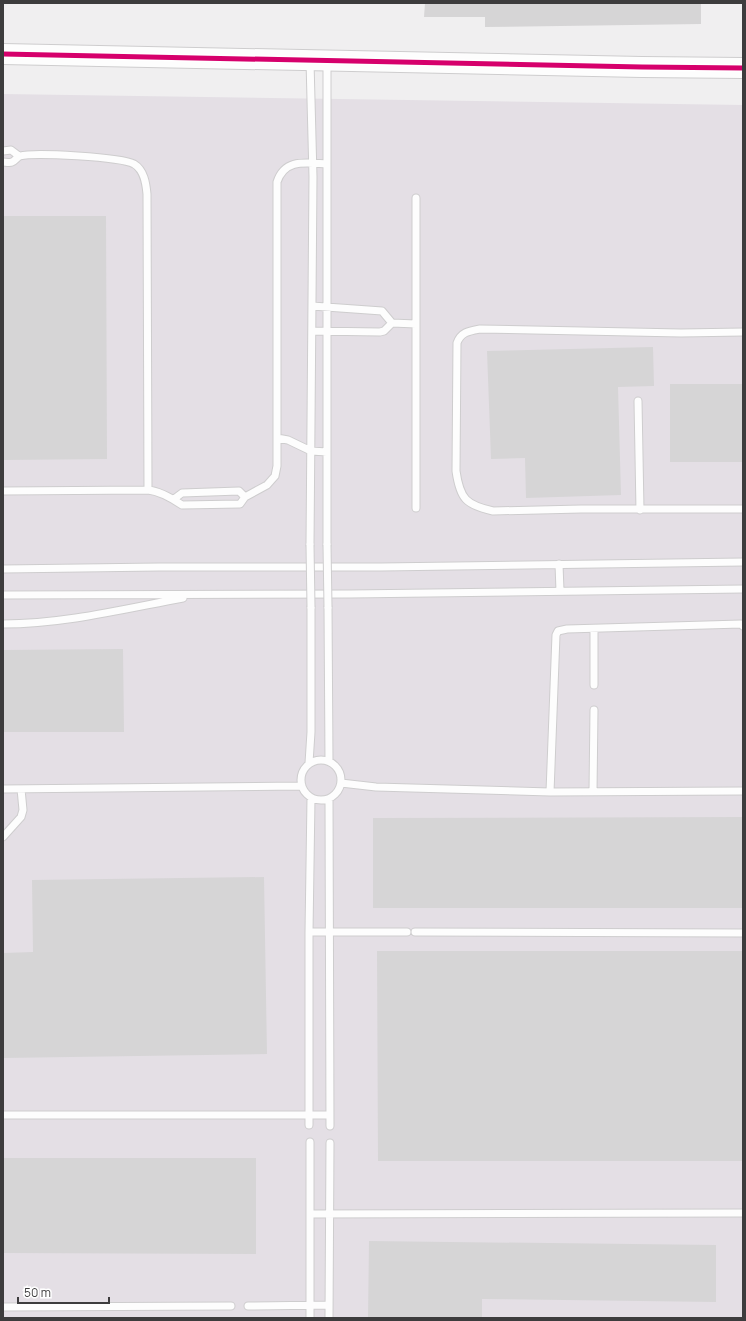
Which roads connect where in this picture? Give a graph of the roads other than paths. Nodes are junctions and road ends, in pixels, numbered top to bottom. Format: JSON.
{"nodes":[{"id":1,"x":3,"y":54,"type":"edge"},
{"id":2,"x":318,"y":61,"type":"junction"},
{"id":3,"x":743,"y":68,"type":"edge"},
{"id":4,"x":3,"y":151,"type":"edge"},
{"id":5,"x":19,"y":156,"type":"junction"},
{"id":6,"x":3,"y":162,"type":"edge"},
{"id":7,"x":312,"y":163,"type":"junction"},
{"id":8,"x":327,"y":164,"type":"junction"},
{"id":9,"x":416,"y":198,"type":"dead end"},
{"id":10,"x":312,"y":306,"type":"junction"},
{"id":11,"x":327,"y":306,"type":"junction"},
{"id":12,"x":392,"y":323,"type":"junction"},
{"id":13,"x":416,"y":324,"type":"junction"},
{"id":14,"x":312,"y":331,"type":"junction"},
{"id":15,"x":327,"y":332,"type":"junction"},
{"id":16,"x":743,"y":332,"type":"edge"},
{"id":17,"x":638,"y":400,"type":"dead end"},
{"id":18,"x":277,"y":438,"type":"junction"},
{"id":19,"x":311,"y":451,"type":"junction"},
{"id":20,"x":326,"y":452,"type":"junction"},
{"id":21,"x":148,"y":490,"type":"junction"},
{"id":22,"x":3,"y":491,"type":"edge"},
{"id":23,"x":245,"y":497,"type":"junction"},
{"id":24,"x":174,"y":499,"type":"junction"},
{"id":25,"x":416,"y":508,"type":"dead end"},
{"id":26,"x":743,"y":509,"type":"edge"},
{"id":27,"x":640,"y":510,"type":"junction"},
{"id":28,"x":743,"y":562,"type":"edge"},
{"id":29,"x":559,"y":564,"type":"junction"},
{"id":30,"x":3,"y":569,"type":"edge"},
{"id":31,"x":743,"y":589,"type":"edge"},
{"id":32,"x":560,"y":591,"type":"junction"},
{"id":33,"x":3,"y":595,"type":"edge"},
{"id":34,"x":197,"y":595,"type":"junction"},
{"id":35,"x":3,"y":624,"type":"edge"},
{"id":36,"x":743,"y":626,"type":"edge"},
{"id":37,"x":594,"y":629,"type":"junction"},
{"id":38,"x":594,"y":685,"type":"dead end"},
{"id":39,"x":594,"y":710,"type":"dead end"},
{"id":40,"x":329,"y":761,"type":"junction"},
{"id":41,"x":309,"y":763,"type":"junction"},
{"id":42,"x":341,"y":783,"type":"junction"},
{"id":43,"x":302,"y":786,"type":"junction"},
{"id":44,"x":3,"y":789,"type":"edge"},
{"id":45,"x":21,"y":789,"type":"junction"},
{"id":46,"x":743,"y":791,"type":"edge"},
{"id":47,"x":550,"y":792,"type":"junction"},
{"id":48,"x":593,"y":792,"type":"junction"},
{"id":49,"x":311,"y":798,"type":"junction"},
{"id":50,"x":329,"y":799,"type":"junction"},
{"id":51,"x":3,"y":837,"type":"edge"},
{"id":52,"x":309,"y":932,"type":"junction"},
{"id":53,"x":329,"y":932,"type":"junction"},
{"id":54,"x":407,"y":932,"type":"dead end"},
{"id":55,"x":415,"y":932,"type":"dead end"},
{"id":56,"x":743,"y":933,"type":"edge"},
{"id":57,"x":3,"y":1115,"type":"edge"},
{"id":58,"x":309,"y":1115,"type":"junction"},
{"id":59,"x":330,"y":1115,"type":"junction"},
{"id":60,"x":309,"y":1125,"type":"dead end"},
{"id":61,"x":330,"y":1126,"type":"dead end"},
{"id":62,"x":310,"y":1142,"type":"dead end"},
{"id":63,"x":330,"y":1143,"type":"dead end"},
{"id":64,"x":743,"y":1213,"type":"edge"},
{"id":65,"x":310,"y":1214,"type":"junction"},
{"id":66,"x":330,"y":1214,"type":"junction"},
{"id":67,"x":310,"y":1305,"type":"junction"},
{"id":68,"x":329,"y":1305,"type":"junction"},
{"id":69,"x":231,"y":1306,"type":"dead end"},
{"id":70,"x":248,"y":1306,"type":"dead end"},
{"id":71,"x":3,"y":1307,"type":"edge"},
{"id":72,"x":310,"y":1318,"type":"edge"},
{"id":73,"x":329,"y":1318,"type":"edge"}],
"edges":[{"from":1,"to":2,"type":"street"},
{"from":2,"to":3,"type":"street"},
{"from":2,"to":7,"type":"lane"},
{"from":2,"to":8,"type":"lane"},
{"from":4,"to":5,"type":"lane"},
{"from":5,"to":6,"type":"lane"},
{"from":5,"to":21,"type":"lane"},
{"from":7,"to":8,"type":"lane"},
{"from":7,"to":10,"type":"lane"},
{"from":7,"to":18,"type":"lane"},
{"from":8,"to":11,"type":"lane"},
{"from":9,"to":13,"type":"lane"},
{"from":10,"to":11,"type":"lane"},
{"from":10,"to":14,"type":"lane"},
{"from":11,"to":12,"type":"lane"},
{"from":11,"to":15,"type":"lane"},
{"from":12,"to":13,"type":"lane"},
{"from":12,"to":15,"type":"lane"},
{"from":13,"to":25,"type":"lane"},
{"from":14,"to":15,"type":"lane"},
{"from":14,"to":19,"type":"lane"},
{"from":15,"to":20,"type":"lane"},
{"from":16,"to":27,"type":"lane"},
{"from":17,"to":27,"type":"lane"},
{"from":18,"to":19,"type":"lane"},
{"from":18,"to":23,"type":"lane"},
{"from":19,"to":20,"type":"lane"},
{"from":19,"to":41,"type":"lane","bridge":true},
{"from":20,"to":40,"type":"lane","bridge":true},
{"from":21,"to":22,"type":"lane"},
{"from":21,"to":24,"type":"lane"},
{"from":23,"to":24,"type":"lane"},
{"from":23,"to":24,"type":"lane"},
{"from":26,"to":27,"type":"lane"},
{"from":28,"to":29,"type":"lane"},
{"from":29,"to":30,"type":"lane"},
{"from":29,"to":32,"type":"lane"},
{"from":31,"to":32,"type":"lane"},
{"from":32,"to":34,"type":"lane"},
{"from":33,"to":34,"type":"lane"},
{"from":34,"to":35,"type":"lane"},
{"from":36,"to":37,"type":"lane"},
{"from":37,"to":38,"type":"lane"},
{"from":37,"to":47,"type":"lane"},
{"from":39,"to":48,"type":"lane"},
{"from":40,"to":41,"type":"lane"},
{"from":40,"to":42,"type":"lane"},
{"from":41,"to":43,"type":"lane"},
{"from":42,"to":47,"type":"lane"},
{"from":42,"to":50,"type":"lane"},
{"from":43,"to":45,"type":"lane"},
{"from":43,"to":49,"type":"lane"},
{"from":44,"to":45,"type":"lane"},
{"from":45,"to":51,"type":"lane"},
{"from":46,"to":48,"type":"lane"},
{"from":47,"to":48,"type":"lane"},
{"from":49,"to":50,"type":"lane"},
{"from":49,"to":52,"type":"lane"},
{"from":50,"to":53,"type":"lane"},
{"from":52,"to":53,"type":"lane"},
{"from":52,"to":58,"type":"lane"},
{"from":53,"to":54,"type":"lane"},
{"from":53,"to":59,"type":"lane"},
{"from":55,"to":56,"type":"lane"},
{"from":57,"to":58,"type":"lane"},
{"from":58,"to":59,"type":"lane"},
{"from":58,"to":60,"type":"lane"},
{"from":59,"to":61,"type":"lane"},
{"from":62,"to":65,"type":"lane"},
{"from":63,"to":66,"type":"lane"},
{"from":64,"to":66,"type":"lane"},
{"from":65,"to":66,"type":"lane"},
{"from":65,"to":67,"type":"lane"},
{"from":66,"to":68,"type":"lane"},
{"from":67,"to":68,"type":"lane"},
{"from":67,"to":70,"type":"lane"},
{"from":67,"to":72,"type":"lane"},
{"from":68,"to":73,"type":"lane"},
{"from":69,"to":71,"type":"lane"}]}
